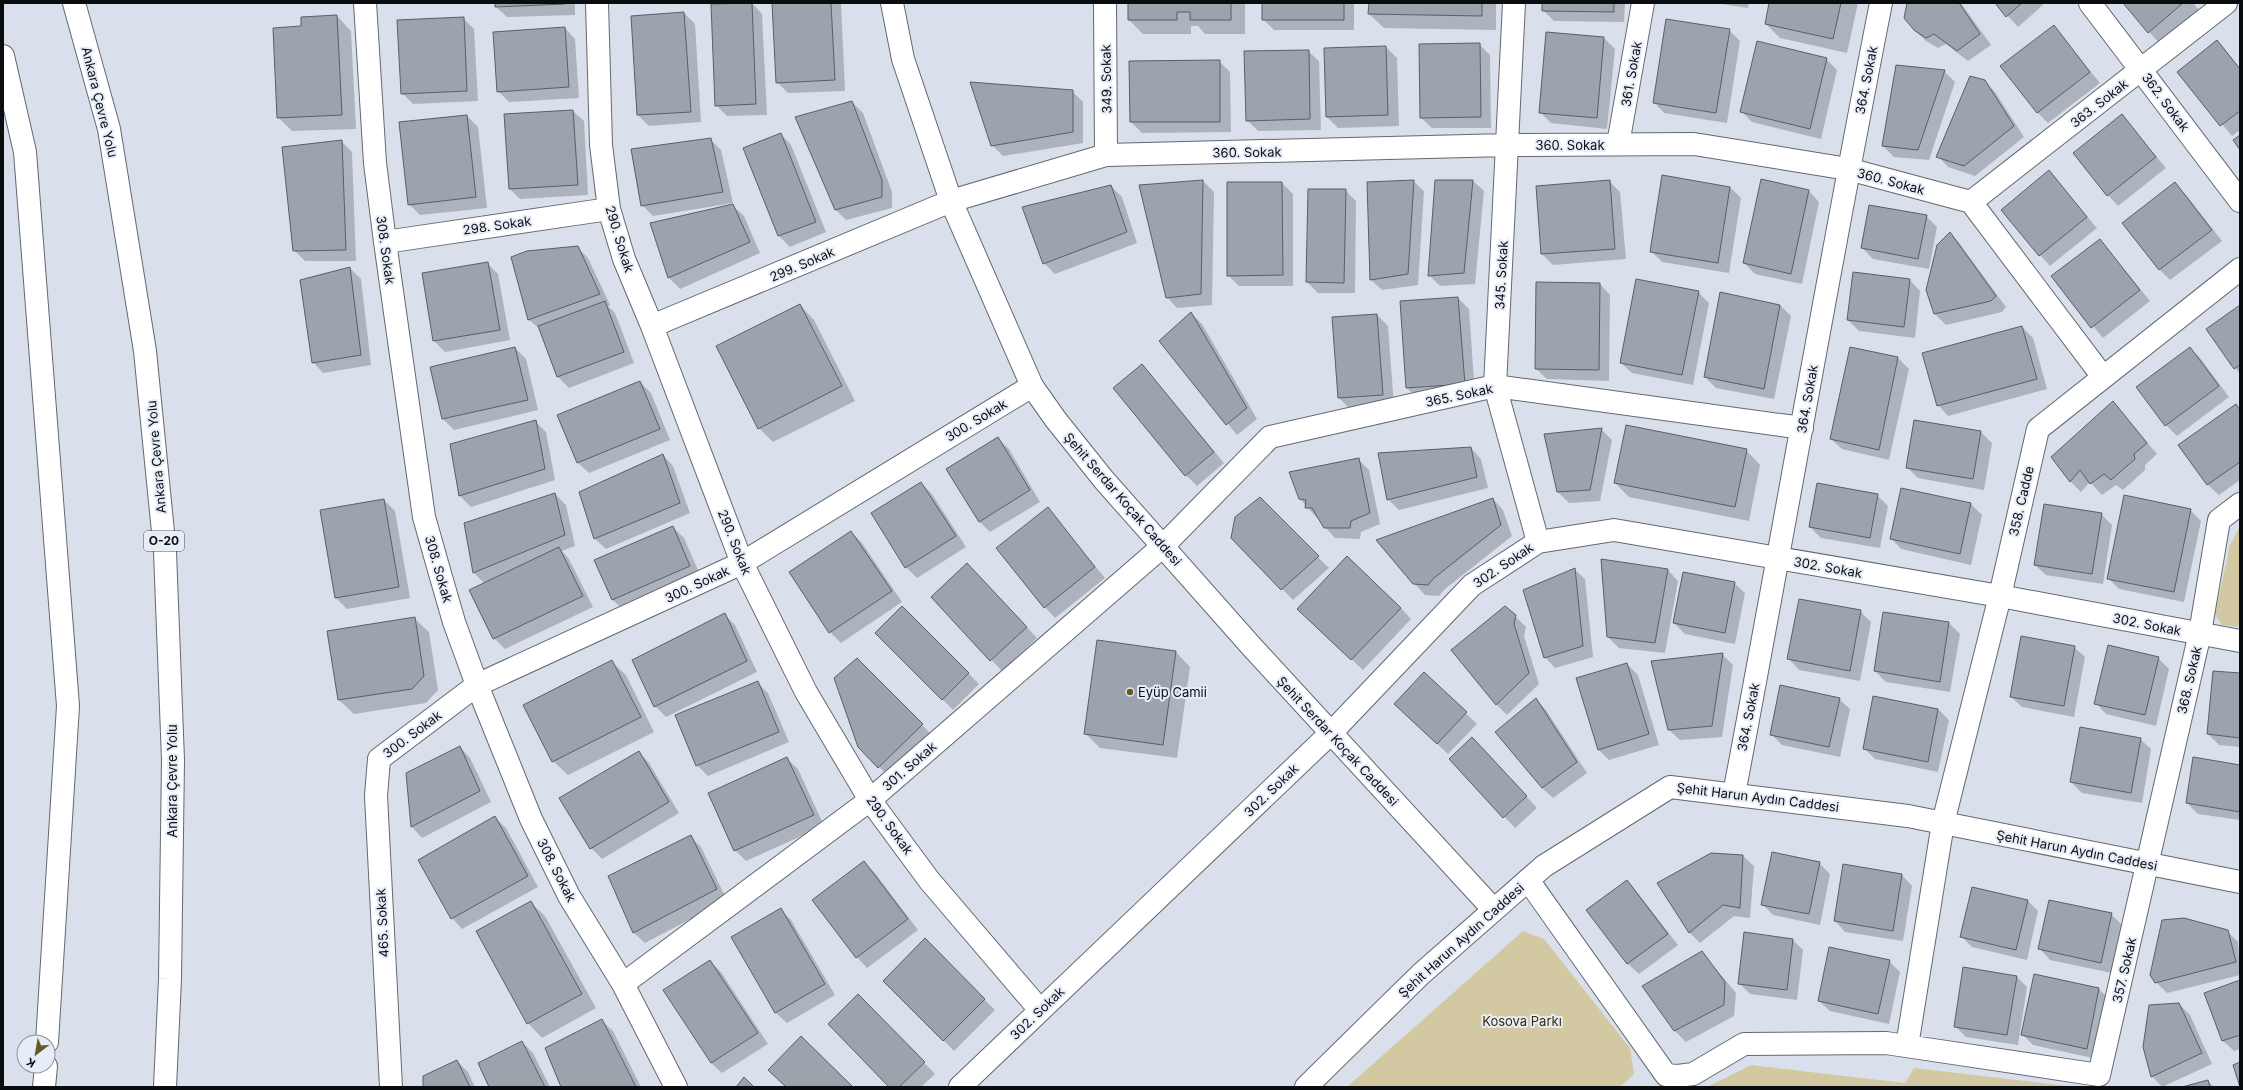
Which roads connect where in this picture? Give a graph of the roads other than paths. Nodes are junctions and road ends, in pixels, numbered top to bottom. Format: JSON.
{"nodes":[{"id":1,"x":74,"y":3,"type":"edge"},
{"id":2,"x":365,"y":3,"type":"edge"},
{"id":3,"x":597,"y":3,"type":"edge"},
{"id":4,"x":892,"y":3,"type":"edge"},
{"id":5,"x":1105,"y":3,"type":"edge"},
{"id":6,"x":1514,"y":3,"type":"edge"},
{"id":7,"x":1643,"y":3,"type":"edge"},
{"id":8,"x":1881,"y":3,"type":"edge"},
{"id":9,"x":2090,"y":3,"type":"edge"},
{"id":10,"x":2226,"y":3,"type":"edge"},
{"id":11,"x":3,"y":56,"type":"edge"},
{"id":12,"x":2142,"y":70,"type":"junction"},
{"id":13,"x":1618,"y":144,"type":"junction"},
{"id":14,"x":1507,"y":145,"type":"junction"},
{"id":15,"x":1106,"y":155,"type":"junction"},
{"id":16,"x":1848,"y":170,"type":"junction"},
{"id":17,"x":951,"y":201,"type":"junction"},
{"id":18,"x":2240,"y":201,"type":"edge"},
{"id":19,"x":1971,"y":202,"type":"junction"},
{"id":20,"x":609,"y":209,"type":"junction"},
{"id":21,"x":385,"y":242,"type":"junction"},
{"id":22,"x":2240,"y":269,"type":"edge"},
{"id":23,"x":652,"y":326,"type":"junction"},
{"id":24,"x":2103,"y":377,"type":"junction"},
{"id":25,"x":1032,"y":386,"type":"junction"},
{"id":26,"x":1495,"y":386,"type":"junction"},
{"id":27,"x":1802,"y":428,"type":"junction"},
{"id":28,"x":2240,"y":504,"type":"edge"},
{"id":29,"x":1538,"y":542,"type":"junction"},
{"id":30,"x":1163,"y":546,"type":"junction"},
{"id":31,"x":1779,"y":558,"type":"junction"},
{"id":32,"x":742,"y":563,"type":"junction"},
{"id":33,"x":2000,"y":596,"type":"junction"},
{"id":34,"x":2200,"y":633,"type":"junction"},
{"id":35,"x":2240,"y":641,"type":"edge"},
{"id":36,"x":477,"y":685,"type":"junction"},
{"id":37,"x":1331,"y":733,"type":"junction"},
{"id":38,"x":379,"y":759,"type":"joint"},
{"id":39,"x":1734,"y":794,"type":"junction"},
{"id":40,"x":870,"y":800,"type":"junction"},
{"id":41,"x":1943,"y":823,"type":"junction"},
{"id":42,"x":2148,"y":865,"type":"junction"},
{"id":43,"x":1528,"y":880,"type":"junction"},
{"id":44,"x":2240,"y":882,"type":"edge"},
{"id":45,"x":1494,"y":910,"type":"junction"},
{"id":46,"x":623,"y":984,"type":"junction"},
{"id":47,"x":1040,"y":1010,"type":"junction"},
{"id":48,"x":48,"y":1034,"type":"edge"},
{"id":49,"x":1907,"y":1046,"type":"junction"},
{"id":50,"x":45,"y":1074,"type":"edge"},
{"id":51,"x":2102,"y":1081,"type":"edge"},
{"id":52,"x":44,"y":1087,"type":"edge"},
{"id":53,"x":165,"y":1087,"type":"edge"},
{"id":54,"x":391,"y":1087,"type":"edge"},
{"id":55,"x":676,"y":1087,"type":"edge"},
{"id":56,"x":960,"y":1087,"type":"edge"},
{"id":57,"x":1306,"y":1087,"type":"edge"}],
"edges":[{"from":1,"to":53,"type":"main road","name":"Ankara Çevre Yolu","number":"O-20"},
{"from":2,"to":21,"type":"main road","name":"308. Sokak"},
{"from":3,"to":20,"type":"main road","name":"290. Sokak"},
{"from":4,"to":17,"type":"main road","name":"Şehit Serdar Koçak Caddesi"},
{"from":5,"to":15,"type":"main road","name":"349. Sokak"},
{"from":6,"to":14,"type":"main road","name":"345. Sokak"},
{"from":7,"to":13,"type":"main road","name":"361. Sokak"},
{"from":8,"to":16,"type":"main road","name":"364. Sokak"},
{"from":9,"to":12,"type":"main road","name":"362. Sokak"},
{"from":10,"to":12,"type":"main road","name":"363. Sokak"},
{"from":11,"to":48,"type":"main road"},
{"from":12,"to":18,"type":"main road","name":"362. Sokak"},
{"from":12,"to":19,"type":"main road","name":"363. Sokak"},
{"from":13,"to":14,"type":"main road","name":"360. Sokak"},
{"from":13,"to":16,"type":"main road","name":"360. Sokak"},
{"from":14,"to":15,"type":"main road","name":"360. Sokak"},
{"from":14,"to":26,"type":"main road","name":"345. Sokak"},
{"from":15,"to":17,"type":"main road","name":"360. Sokak"},
{"from":16,"to":19,"type":"main road","name":"360. Sokak"},
{"from":16,"to":27,"type":"main road","name":"364. Sokak"},
{"from":17,"to":23,"type":"main road","name":"299. Sokak"},
{"from":17,"to":25,"type":"main road","name":"Şehit Serdar Koçak Caddesi"},
{"from":19,"to":24,"type":"main road"},
{"from":20,"to":21,"type":"main road","name":"298. Sokak"},
{"from":20,"to":23,"type":"main road","name":"290. Sokak"},
{"from":21,"to":36,"type":"main road","name":"308. Sokak"},
{"from":22,"to":24,"type":"main road","name":"358. Cadde"},
{"from":23,"to":32,"type":"main road","name":"290. Sokak"},
{"from":24,"to":33,"type":"main road","name":"358. Cadde"},
{"from":25,"to":30,"type":"main road","name":"Şehit Serdar Koçak Caddesi"},
{"from":25,"to":32,"type":"main road","name":"300. Sokak"},
{"from":26,"to":27,"type":"main road","name":"365. Sokak"},
{"from":26,"to":29,"type":"main road","name":"345. Sokak"},
{"from":26,"to":30,"type":"main road","name":"365. Sokak"},
{"from":27,"to":31,"type":"main road","name":"364. Sokak"},
{"from":28,"to":34,"type":"main road","name":"368. Sokak"},
{"from":29,"to":31,"type":"main road","name":"302. Sokak"},
{"from":29,"to":37,"type":"main road","name":"302. Sokak"},
{"from":30,"to":37,"type":"main road","name":"Şehit Serdar Koçak Caddesi"},
{"from":30,"to":40,"type":"main road","name":"301. Sokak"},
{"from":31,"to":33,"type":"main road","name":"302. Sokak"},
{"from":31,"to":39,"type":"main road","name":"364. Sokak"},
{"from":32,"to":36,"type":"main road","name":"300. Sokak"},
{"from":32,"to":40,"type":"main road","name":"290. Sokak"},
{"from":33,"to":34,"type":"main road","name":"302. Sokak"},
{"from":33,"to":41,"type":"main road","name":"358. Cadde"},
{"from":34,"to":35,"type":"main road","name":"302. Sokak"},
{"from":34,"to":42,"type":"main road","name":"368. Sokak"},
{"from":36,"to":38,"type":"main road","name":"300. Sokak"},
{"from":36,"to":46,"type":"main road","name":"308. Sokak"},
{"from":37,"to":45,"type":"main road","name":"Şehit Serdar Koçak Caddesi"},
{"from":37,"to":47,"type":"main road","name":"302. Sokak"},
{"from":38,"to":54,"type":"main road","name":"465. Sokak"},
{"from":39,"to":41,"type":"main road","name":"Şehit Harun Aydın Caddesi"},
{"from":39,"to":43,"type":"main road","name":"Şehit Harun Aydın Caddesi"},
{"from":40,"to":46,"type":"main road","name":"301. Sokak"},
{"from":40,"to":47,"type":"main road","name":"290. Sokak"},
{"from":41,"to":42,"type":"main road","name":"Şehit Harun Aydın Caddesi"},
{"from":41,"to":49,"type":"main road","name":"358. Cadde"},
{"from":42,"to":44,"type":"main road","name":"Şehit Harun Aydın Caddesi"},
{"from":42,"to":51,"type":"main road","name":"357. Sokak"},
{"from":43,"to":45,"type":"main road","name":"Şehit Harun Aydın Caddesi"},
{"from":43,"to":49,"type":"main road"},
{"from":45,"to":57,"type":"main road","name":"Şehit Harun Aydın Caddesi"},
{"from":46,"to":55,"type":"main road","name":"308. Sokak"},
{"from":47,"to":56,"type":"main road","name":"302. Sokak"},
{"from":49,"to":51,"type":"main road"},
{"from":50,"to":52,"type":"main road"}]}
